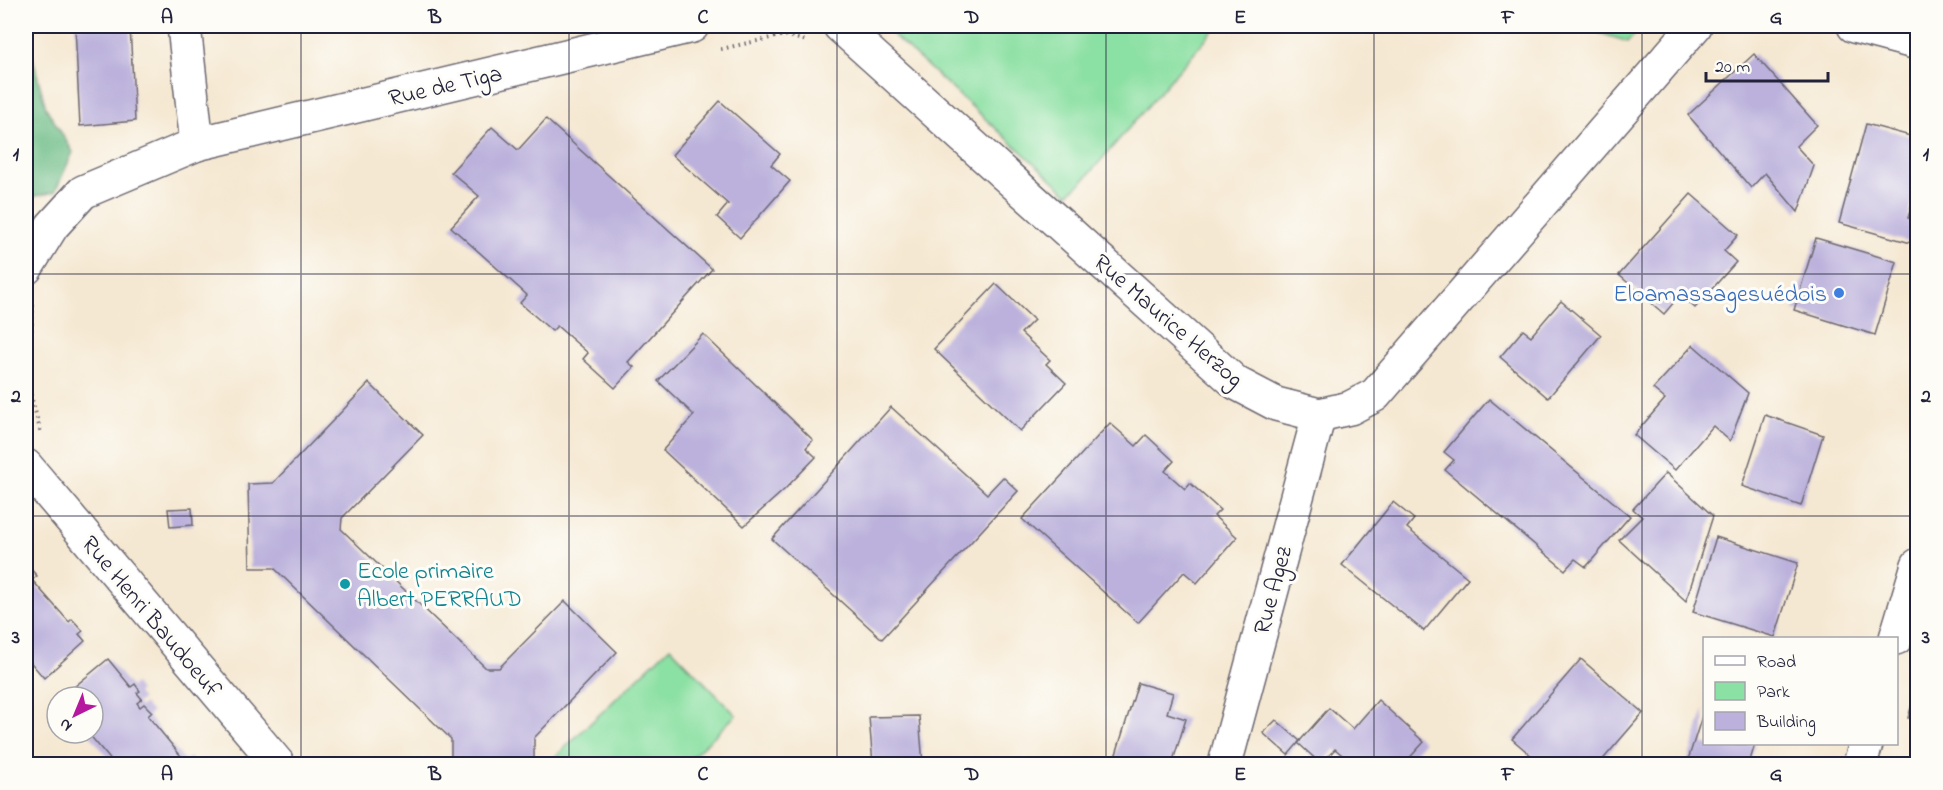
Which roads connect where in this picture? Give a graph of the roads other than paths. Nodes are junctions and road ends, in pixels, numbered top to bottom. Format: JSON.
{"nodes":[{"id":1,"x":184,"y":26,"type":"edge"},
{"id":2,"x":692,"y":26,"type":"edge"},
{"id":3,"x":840,"y":26,"type":"edge"},
{"id":4,"x":1695,"y":26,"type":"edge"},
{"id":5,"x":1854,"y":26,"type":"edge"},
{"id":6,"x":1917,"y":43,"type":"edge"},
{"id":7,"x":197,"y":144,"type":"junction"},
{"id":8,"x":30,"y":281,"type":"edge"},
{"id":9,"x":1319,"y":416,"type":"junction"},
{"id":10,"x":30,"y":458,"type":"edge"},
{"id":11,"x":1917,"y":565,"type":"edge"},
{"id":12,"x":1897,"y":637,"type":"edge"},
{"id":13,"x":1866,"y":745,"type":"edge"},
{"id":14,"x":278,"y":765,"type":"edge"},
{"id":15,"x":1225,"y":765,"type":"edge"},
{"id":16,"x":1860,"y":765,"type":"edge"}],
"edges":[{"from":1,"to":7,"type":"street"},
{"from":2,"to":7,"type":"street","name":"Rue de Tiga"},
{"from":3,"to":9,"type":"street","name":"Rue Maurice Herzog"},
{"from":4,"to":9,"type":"street"},
{"from":5,"to":6,"type":"street"},
{"from":7,"to":8,"type":"street","name":"Rue de Tiga"},
{"from":9,"to":15,"type":"street","name":"Rue Agez"},
{"from":10,"to":14,"type":"street","name":"Rue Henri Baudoeuf"},
{"from":11,"to":12,"type":"street"},
{"from":13,"to":16,"type":"street"}]}
